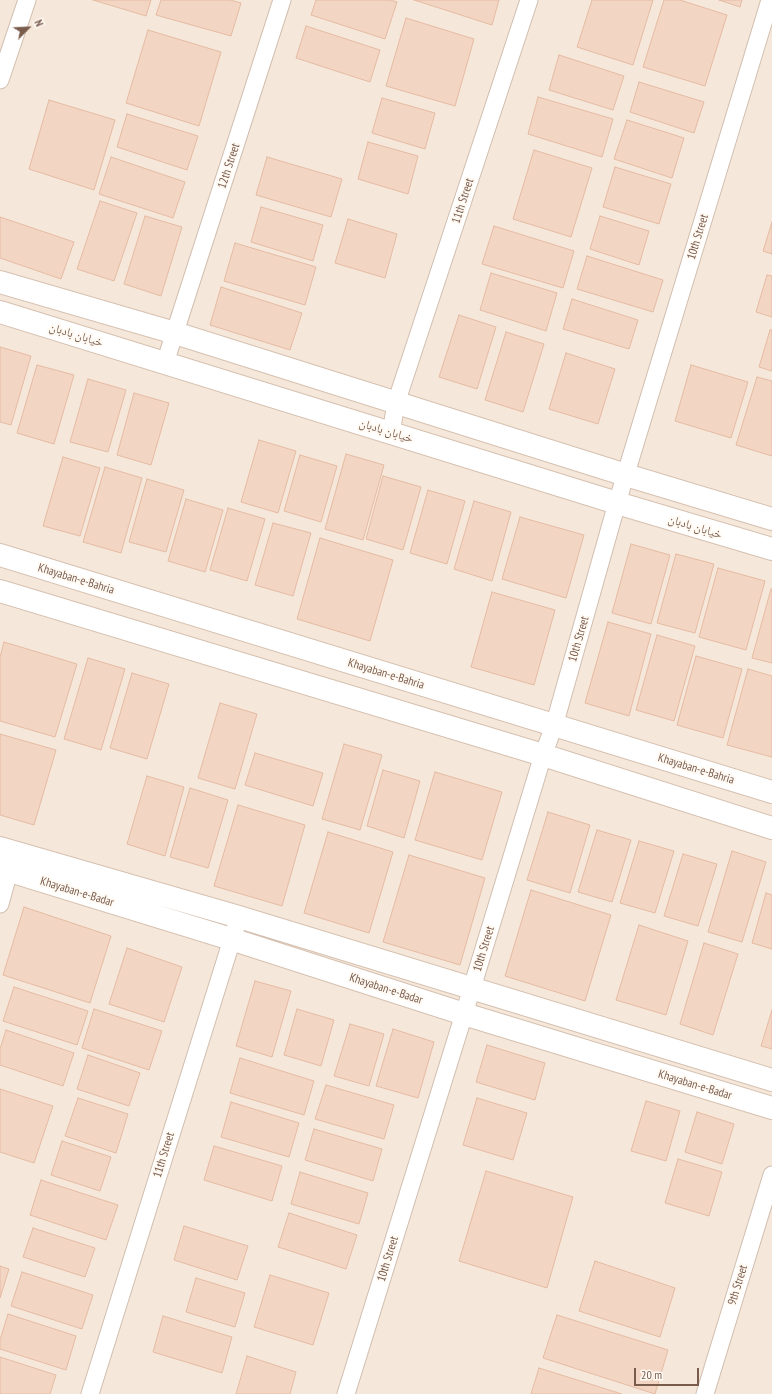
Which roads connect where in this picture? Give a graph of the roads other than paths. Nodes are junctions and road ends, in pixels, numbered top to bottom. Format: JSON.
{"nodes":[{"id":1,"x":27,"y":0,"type":"edge"},
{"id":2,"x":282,"y":0,"type":"edge"},
{"id":3,"x":529,"y":0,"type":"edge"},
{"id":4,"x":770,"y":0,"type":"edge"},
{"id":5,"x":0,"y":80,"type":"edge"},
{"id":6,"x":0,"y":282,"type":"edge"},
{"id":7,"x":0,"y":312,"type":"edge"},
{"id":8,"x":175,"y":333,"type":"junction"},
{"id":9,"x":165,"y":363,"type":"junction"},
{"id":10,"x":396,"y":403,"type":"junction"},
{"id":11,"x":391,"y":433,"type":"junction"},
{"id":12,"x":626,"y":475,"type":"junction"},
{"id":13,"x":617,"y":503,"type":"junction"},
{"id":14,"x":772,"y":519,"type":"edge"},
{"id":15,"x":772,"y":550,"type":"edge"},
{"id":16,"x":0,"y":555,"type":"edge"},
{"id":17,"x":0,"y":591,"type":"edge"},
{"id":18,"x":554,"y":726,"type":"junction"},
{"id":19,"x":543,"y":755,"type":"junction"},
{"id":20,"x":772,"y":792,"type":"edge"},
{"id":21,"x":772,"y":828,"type":"edge"},
{"id":22,"x":6,"y":860,"type":"edge"},
{"id":23,"x":0,"y":904,"type":"edge"},
{"id":24,"x":239,"y":917,"type":"junction"},
{"id":25,"x":231,"y":939,"type":"junction"},
{"id":26,"x":472,"y":988,"type":"junction"},
{"id":27,"x":464,"y":1014,"type":"junction"},
{"id":28,"x":772,"y":1080,"type":"edge"},
{"id":29,"x":772,"y":1108,"type":"edge"},
{"id":30,"x":772,"y":1175,"type":"edge"},
{"id":31,"x":90,"y":1394,"type":"edge"},
{"id":32,"x":346,"y":1394,"type":"edge"},
{"id":33,"x":705,"y":1394,"type":"edge"}],
"edges":[{"from":1,"to":5,"type":"street"},
{"from":2,"to":8,"type":"street","name":"12th Street"},
{"from":3,"to":10,"type":"street","name":"11th Street"},
{"from":4,"to":12,"type":"street","name":"10th Street"},
{"from":6,"to":8,"type":"main road"},
{"from":7,"to":9,"type":"main road","name":"خیابان بادبان"},
{"from":8,"to":9,"type":"street","name":"12th Street"},
{"from":8,"to":10,"type":"main road"},
{"from":9,"to":11,"type":"main road","name":"خیابان بادبان"},
{"from":10,"to":11,"type":"street","name":"11th Street"},
{"from":10,"to":12,"type":"main road"},
{"from":11,"to":13,"type":"main road","name":"خیابان بادبان"},
{"from":12,"to":13,"type":"street","name":"10th Street"},
{"from":12,"to":14,"type":"main road"},
{"from":13,"to":15,"type":"main road","name":"خیابان بادبان"},
{"from":13,"to":18,"type":"street","name":"10th Street"},
{"from":16,"to":18,"type":"main road","name":"Khayaban-e-Bahria"},
{"from":17,"to":19,"type":"main road"},
{"from":18,"to":19,"type":"street","name":"10th Street"},
{"from":18,"to":20,"type":"main road","name":"Khayaban-e-Bahria"},
{"from":19,"to":21,"type":"main road"},
{"from":19,"to":26,"type":"street","name":"10th Street"},
{"from":22,"to":23,"type":"street"},
{"from":22,"to":24,"type":"main road","name":"Khayaban-e-Badar"},
{"from":22,"to":25,"type":"main road","name":"Khayaban-e-Badar"},
{"from":24,"to":25,"type":"street","name":"11th Street"},
{"from":24,"to":26,"type":"main road","name":"Khayaban-e-Badar"},
{"from":25,"to":27,"type":"main road","name":"Khayaban-e-Badar"},
{"from":25,"to":31,"type":"street","name":"11th Street"},
{"from":26,"to":27,"type":"street","name":"10th Street"},
{"from":26,"to":28,"type":"main road","name":"Khayaban-e-Badar"},
{"from":27,"to":29,"type":"main road","name":"Khayaban-e-Badar"},
{"from":27,"to":32,"type":"street","name":"10th Street"},
{"from":30,"to":33,"type":"street","name":"9th Street"}]}
